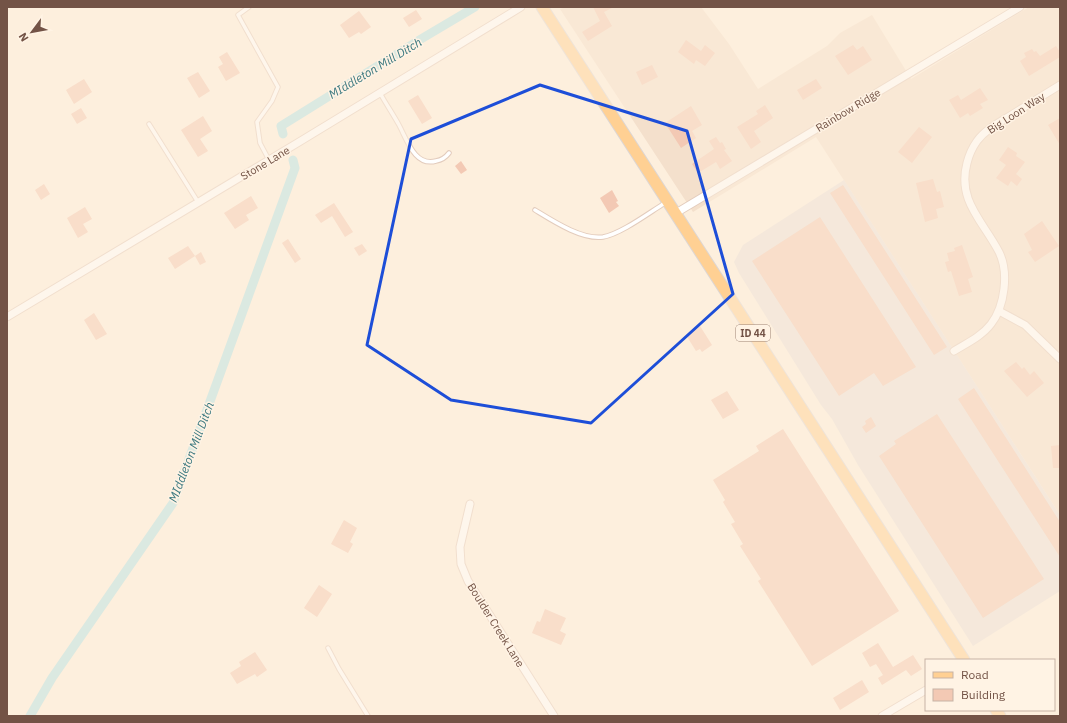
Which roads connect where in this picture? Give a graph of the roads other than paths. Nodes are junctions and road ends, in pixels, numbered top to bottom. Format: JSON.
{"nodes":[{"id":1,"x":249,"y":7,"type":"edge"},
{"id":2,"x":521,"y":7,"type":"edge"},
{"id":3,"x":542,"y":7,"type":"edge"},
{"id":4,"x":1020,"y":7,"type":"edge"},
{"id":5,"x":1060,"y":85,"type":"edge"},
{"id":6,"x":380,"y":93,"type":"junction"},
{"id":7,"x":149,"y":124,"type":"dead end"},
{"id":8,"x":449,"y":153,"type":"dead end"},
{"id":9,"x":269,"y":160,"type":"junction"},
{"id":10,"x":668,"y":201,"type":"junction"},
{"id":11,"x":198,"y":203,"type":"junction"},
{"id":12,"x":535,"y":210,"type":"dead end"},
{"id":13,"x":676,"y":213,"type":"junction"},
{"id":14,"x":999,"y":311,"type":"junction"},
{"id":15,"x":7,"y":318,"type":"edge"},
{"id":16,"x":954,"y":351,"type":"dead end"},
{"id":17,"x":1060,"y":359,"type":"edge"},
{"id":18,"x":470,"y":504,"type":"dead end"},
{"id":19,"x":328,"y":648,"type":"dead end"},
{"id":20,"x":963,"y":659,"type":"edge"},
{"id":21,"x":925,"y":691,"type":"edge"},
{"id":22,"x":368,"y":716,"type":"edge"},
{"id":23,"x":554,"y":716,"type":"edge"},
{"id":24,"x":882,"y":716,"type":"edge"}],
"edges":[{"from":1,"to":9,"type":"lane"},
{"from":2,"to":6,"type":"street","name":"Stone Lane"},
{"from":3,"to":10,"type":"main road","number":"ID 44"},
{"from":4,"to":13,"type":"street","name":"Rainbow Ridge"},
{"from":5,"to":14,"type":"street","name":"Big Loon Way"},
{"from":6,"to":8,"type":"lane"},
{"from":6,"to":9,"type":"street","name":"Stone Lane"},
{"from":7,"to":11,"type":"lane"},
{"from":9,"to":11,"type":"street","name":"Stone Lane"},
{"from":10,"to":12,"type":"lane"},
{"from":10,"to":13,"type":"main road","number":"ID 44"},
{"from":11,"to":15,"type":"street","name":"Stone Lane"},
{"from":13,"to":20,"type":"main road","number":"ID 44"},
{"from":14,"to":16,"type":"street","name":"Big Loon Way"},
{"from":14,"to":17,"type":"street"},
{"from":18,"to":23,"type":"street","name":"Boulder Creek Lane"},
{"from":19,"to":22,"type":"lane"},
{"from":21,"to":24,"type":"street"}]}
